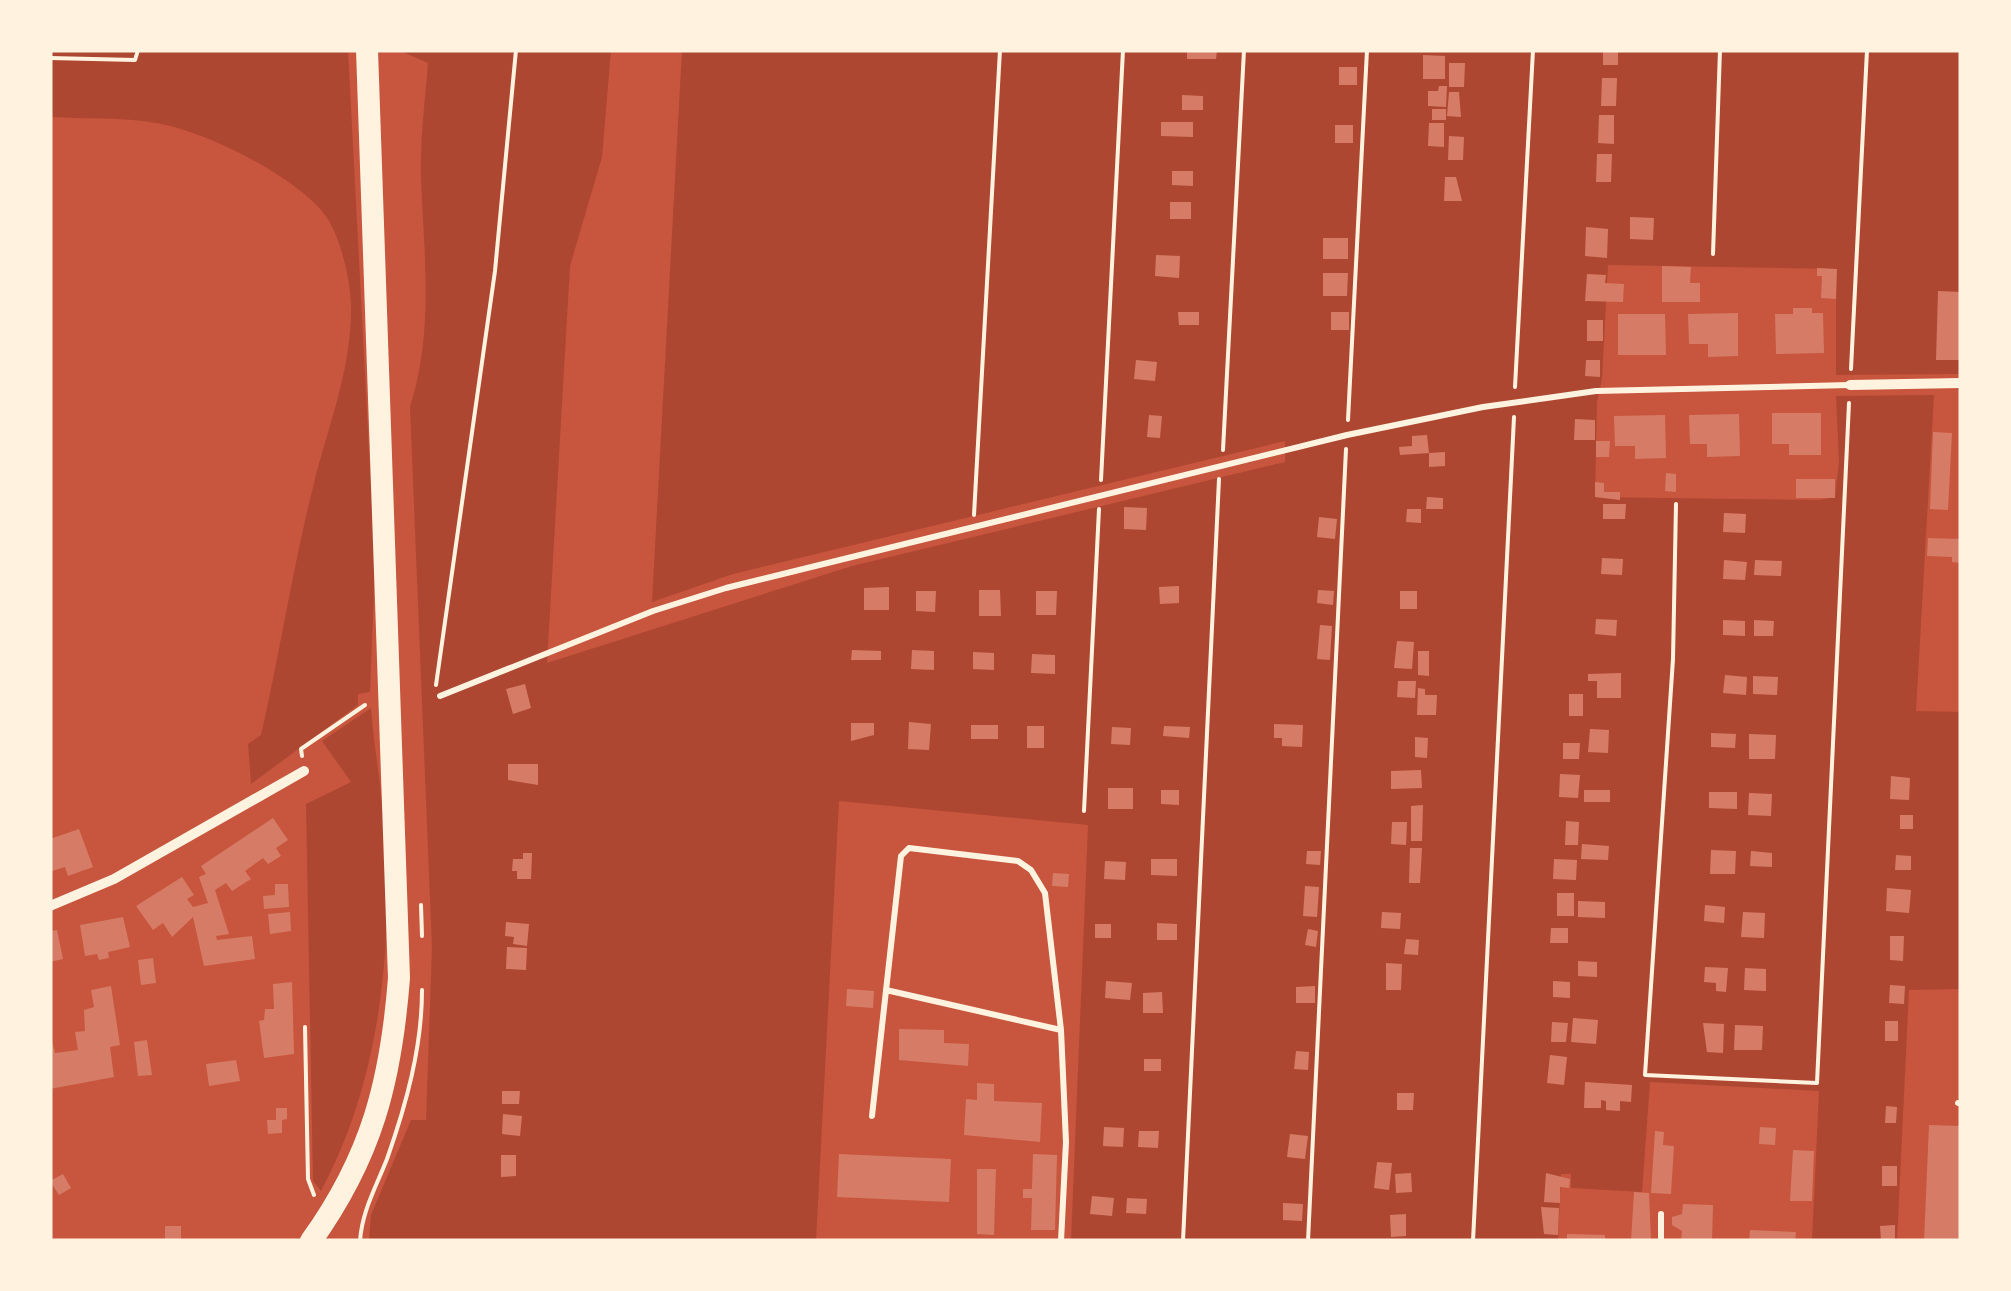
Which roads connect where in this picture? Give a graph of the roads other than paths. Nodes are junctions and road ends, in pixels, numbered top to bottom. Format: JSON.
{"nodes":[{"id":1,"x":367,"y":50,"type":"edge"},
{"id":2,"x":1961,"y":383,"type":"edge"},
{"id":3,"x":1850,"y":385,"type":"joint"},
{"id":4,"x":440,"y":696,"type":"road end"},
{"id":5,"x":304,"y":771,"type":"road end"},
{"id":6,"x":50,"y":906,"type":"edge"},
{"id":7,"x":886,"y":990,"type":"junction"},
{"id":8,"x":1061,"y":1030,"type":"junction"},
{"id":9,"x":872,"y":1116,"type":"dead end"},
{"id":10,"x":1661,"y":1214,"type":"dead end"},
{"id":11,"x":311,"y":1241,"type":"edge"},
{"id":12,"x":1061,"y":1241,"type":"edge"},
{"id":13,"x":1660,"y":1241,"type":"edge"}],
"edges":[{"from":1,"to":11,"type":"main road"},
{"from":2,"to":3,"type":"street"},
{"from":3,"to":4,"type":"lane"},
{"from":5,"to":6,"type":"street"},
{"from":7,"to":8,"type":"lane"},
{"from":7,"to":8,"type":"lane"},
{"from":7,"to":9,"type":"lane"},
{"from":8,"to":12,"type":"lane"},
{"from":10,"to":13,"type":"lane"}]}
